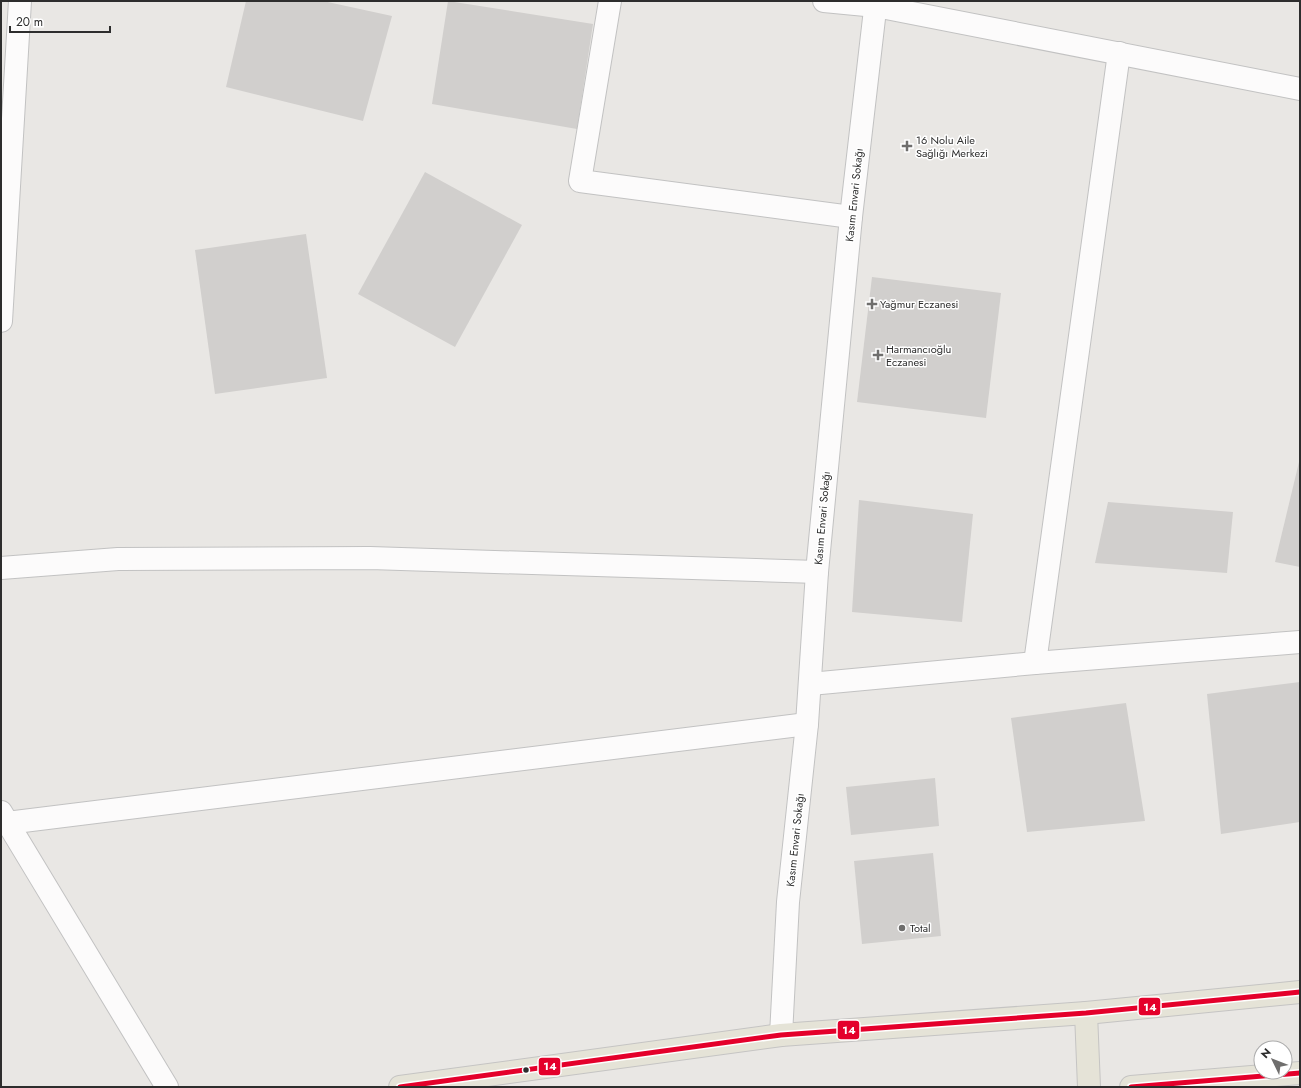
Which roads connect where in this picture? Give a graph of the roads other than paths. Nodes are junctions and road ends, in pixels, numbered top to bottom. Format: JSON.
{"nodes":[{"id":1,"x":20,"y":1,"type":"edge"},
{"id":2,"x":610,"y":1,"type":"edge"},
{"id":3,"x":824,"y":1,"type":"edge"},
{"id":4,"x":876,"y":3,"type":"edge"},
{"id":5,"x":1119,"y":53,"type":"junction"},
{"id":6,"x":1300,"y":89,"type":"edge"},
{"id":7,"x":851,"y":216,"type":"junction"},
{"id":8,"x":1,"y":321,"type":"edge"},
{"id":9,"x":1,"y":568,"type":"edge"},
{"id":10,"x":817,"y":572,"type":"junction"},
{"id":11,"x":1300,"y":642,"type":"edge"},
{"id":12,"x":1035,"y":663,"type":"junction"},
{"id":13,"x":810,"y":684,"type":"junction"},
{"id":14,"x":807,"y":724,"type":"junction"},
{"id":15,"x":4,"y":817,"type":"edge"},
{"id":16,"x":1300,"y":992,"type":"edge"},
{"id":17,"x":1086,"y":1012,"type":"junction"},
{"id":18,"x":781,"y":1035,"type":"junction"},
{"id":19,"x":1257,"y":1080,"type":"edge"},
{"id":20,"x":166,"y":1087,"type":"edge"},
{"id":21,"x":400,"y":1087,"type":"edge"},
{"id":22,"x":1089,"y":1087,"type":"edge"},
{"id":23,"x":1131,"y":1087,"type":"edge"}],
"edges":[{"from":1,"to":8,"type":"street"},
{"from":2,"to":7,"type":"street"},
{"from":3,"to":4,"type":"street"},
{"from":4,"to":5,"type":"street"},
{"from":4,"to":7,"type":"street","name":"Kasım Envari Sokağı"},
{"from":5,"to":6,"type":"street"},
{"from":5,"to":12,"type":"street"},
{"from":7,"to":10,"type":"street","name":"Kasım Envari Sokağı"},
{"from":9,"to":10,"type":"street"},
{"from":10,"to":13,"type":"street","name":"Kasım Envari Sokağı"},
{"from":11,"to":12,"type":"street"},
{"from":12,"to":13,"type":"street"},
{"from":13,"to":14,"type":"street","name":"Kasım Envari Sokağı"},
{"from":14,"to":15,"type":"street"},
{"from":14,"to":18,"type":"street","name":"Kasım Envari Sokağı"},
{"from":15,"to":20,"type":"street"},
{"from":16,"to":17,"type":"main road"},
{"from":17,"to":18,"type":"main road"},
{"from":17,"to":22,"type":"main road"},
{"from":18,"to":21,"type":"main road"},
{"from":19,"to":23,"type":"main road"}]}
